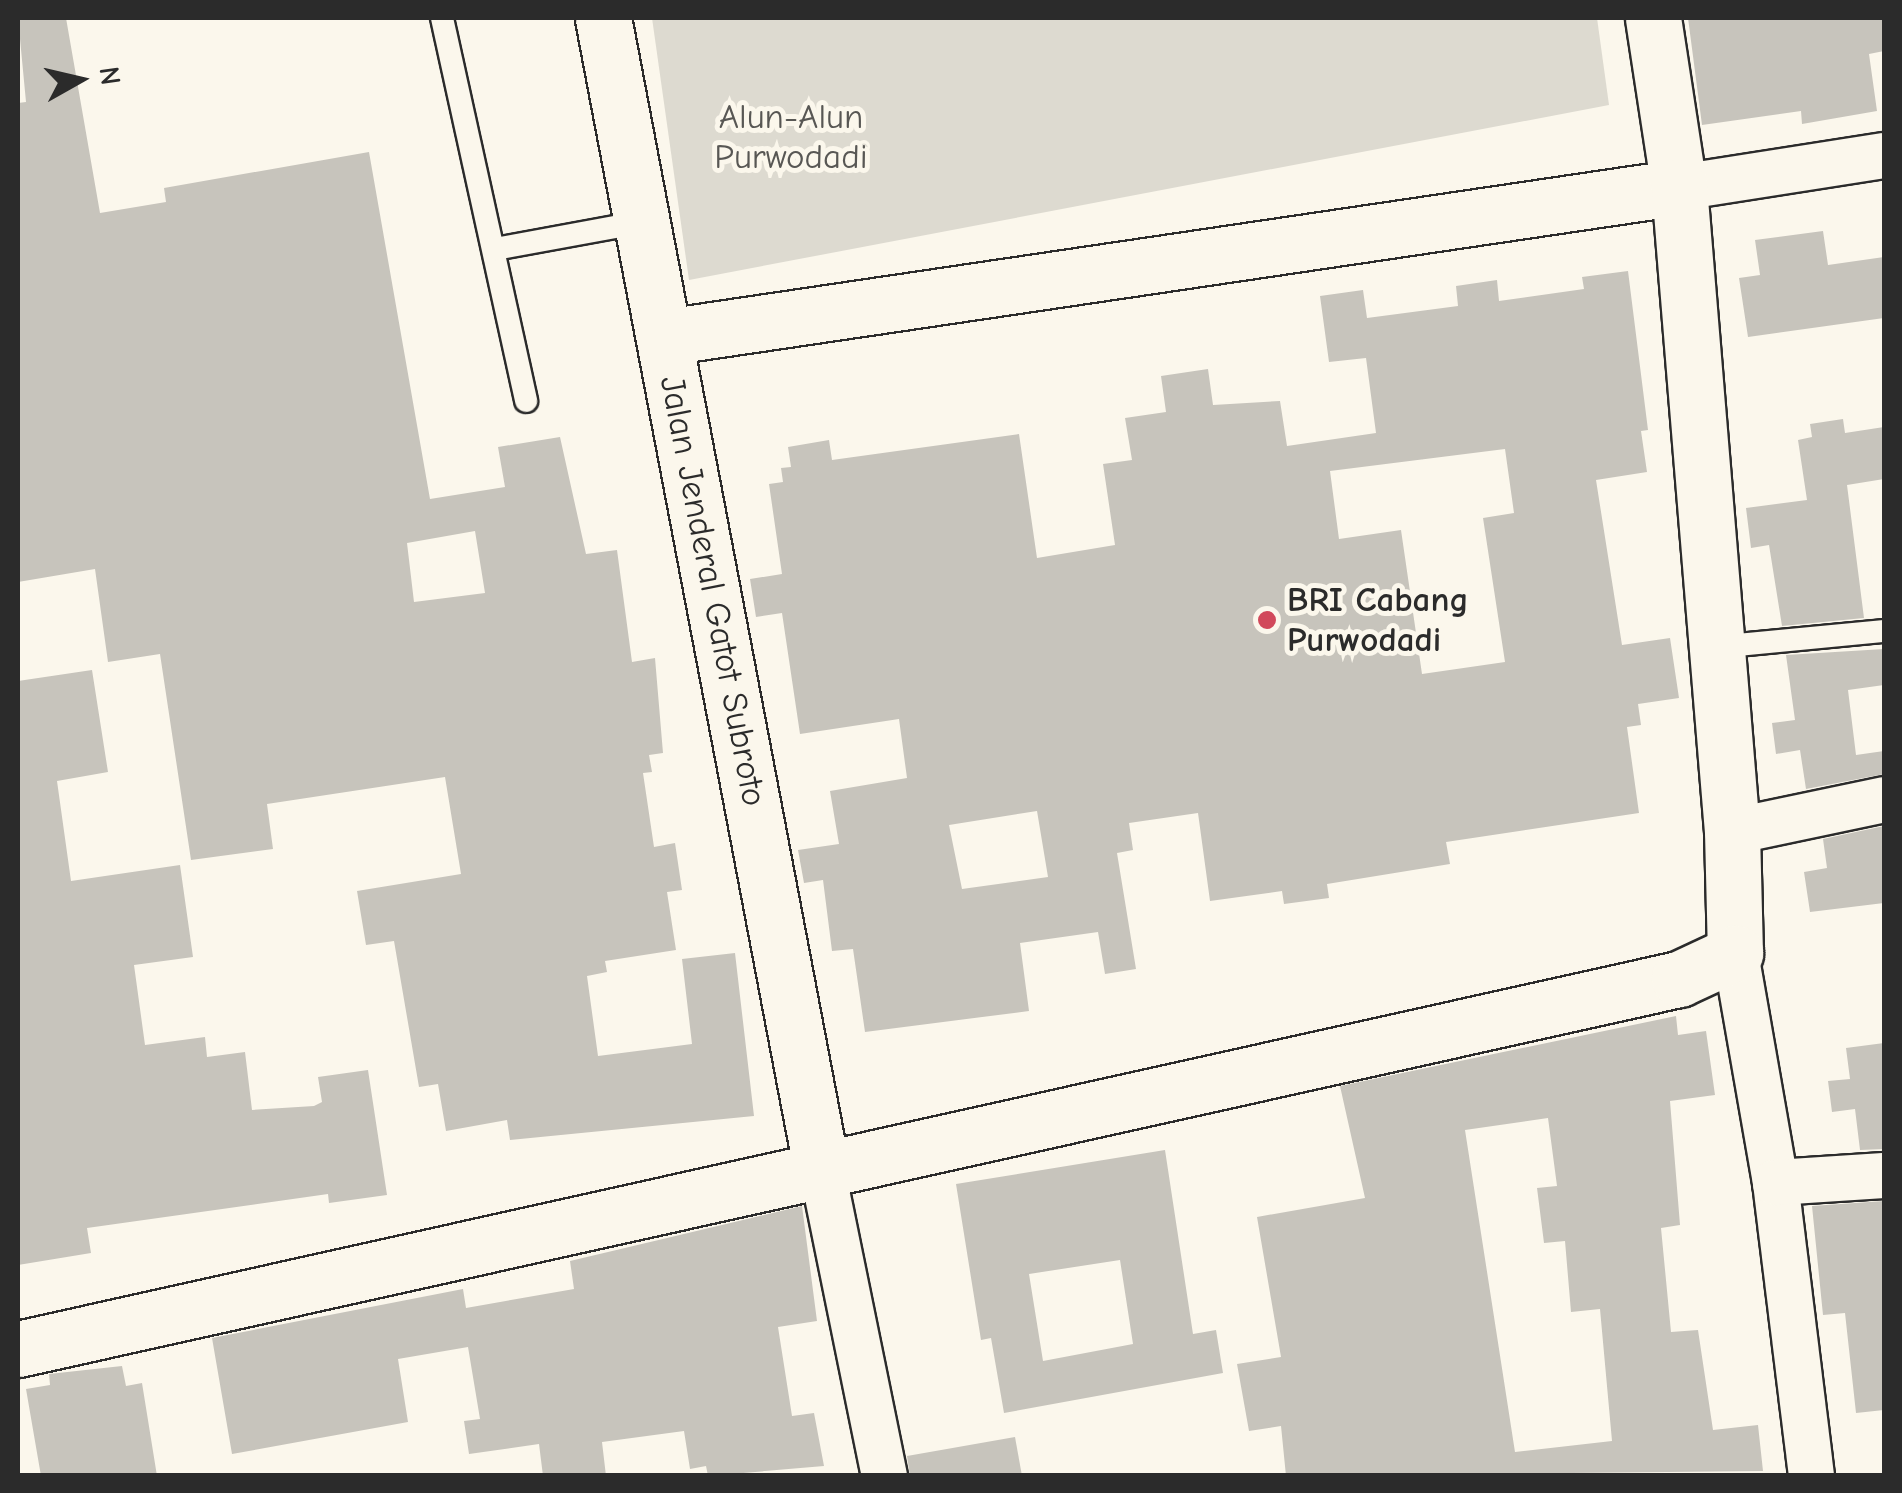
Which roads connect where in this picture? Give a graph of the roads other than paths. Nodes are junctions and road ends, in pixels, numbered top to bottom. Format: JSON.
{"nodes":[{"id":1,"x":442,"y":18,"type":"edge"},
{"id":2,"x":602,"y":18,"type":"edge"},
{"id":3,"x":1654,"y":18,"type":"edge"},
{"id":4,"x":1884,"y":155,"type":"edge"},
{"id":5,"x":1680,"y":187,"type":"junction"},
{"id":6,"x":642,"y":222,"type":"junction"},
{"id":7,"x":495,"y":249,"type":"junction"},
{"id":8,"x":665,"y":337,"type":"junction"},
{"id":9,"x":526,"y":401,"type":"dead end"},
{"id":10,"x":1884,"y":631,"type":"edge"},
{"id":11,"x":1717,"y":647,"type":"junction"},
{"id":12,"x":1884,"y":800,"type":"edge"},
{"id":13,"x":1732,"y":831,"type":"junction"},
{"id":14,"x":1735,"y":954,"type":"junction"},
{"id":15,"x":821,"y":1166,"type":"junction"},
{"id":16,"x":1884,"y":1175,"type":"edge"},
{"id":17,"x":1775,"y":1182,"type":"junction"},
{"id":18,"x":18,"y":1349,"type":"edge"},
{"id":19,"x":884,"y":1476,"type":"edge"},
{"id":20,"x":1811,"y":1476,"type":"edge"}],
"edges":[{"from":1,"to":7,"type":"lane"},
{"from":2,"to":6,"type":"main road","name":"Jalan Jenderal Gatot Subroto"},
{"from":3,"to":5,"type":"main road"},
{"from":4,"to":5,"type":"street"},
{"from":5,"to":8,"type":"main road"},
{"from":5,"to":11,"type":"main road"},
{"from":6,"to":7,"type":"lane"},
{"from":6,"to":8,"type":"main road","name":"Jalan Jenderal Gatot Subroto"},
{"from":7,"to":9,"type":"lane"},
{"from":8,"to":15,"type":"main road","name":"Jalan Jenderal Gatot Subroto"},
{"from":10,"to":11,"type":"lane"},
{"from":11,"to":13,"type":"main road"},
{"from":12,"to":13,"type":"street"},
{"from":13,"to":14,"type":"main road"},
{"from":14,"to":15,"type":"main road"},
{"from":14,"to":17,"type":"street"},
{"from":15,"to":18,"type":"main road"},
{"from":15,"to":19,"type":"street"},
{"from":16,"to":17,"type":"street"},
{"from":17,"to":20,"type":"street"}]}
